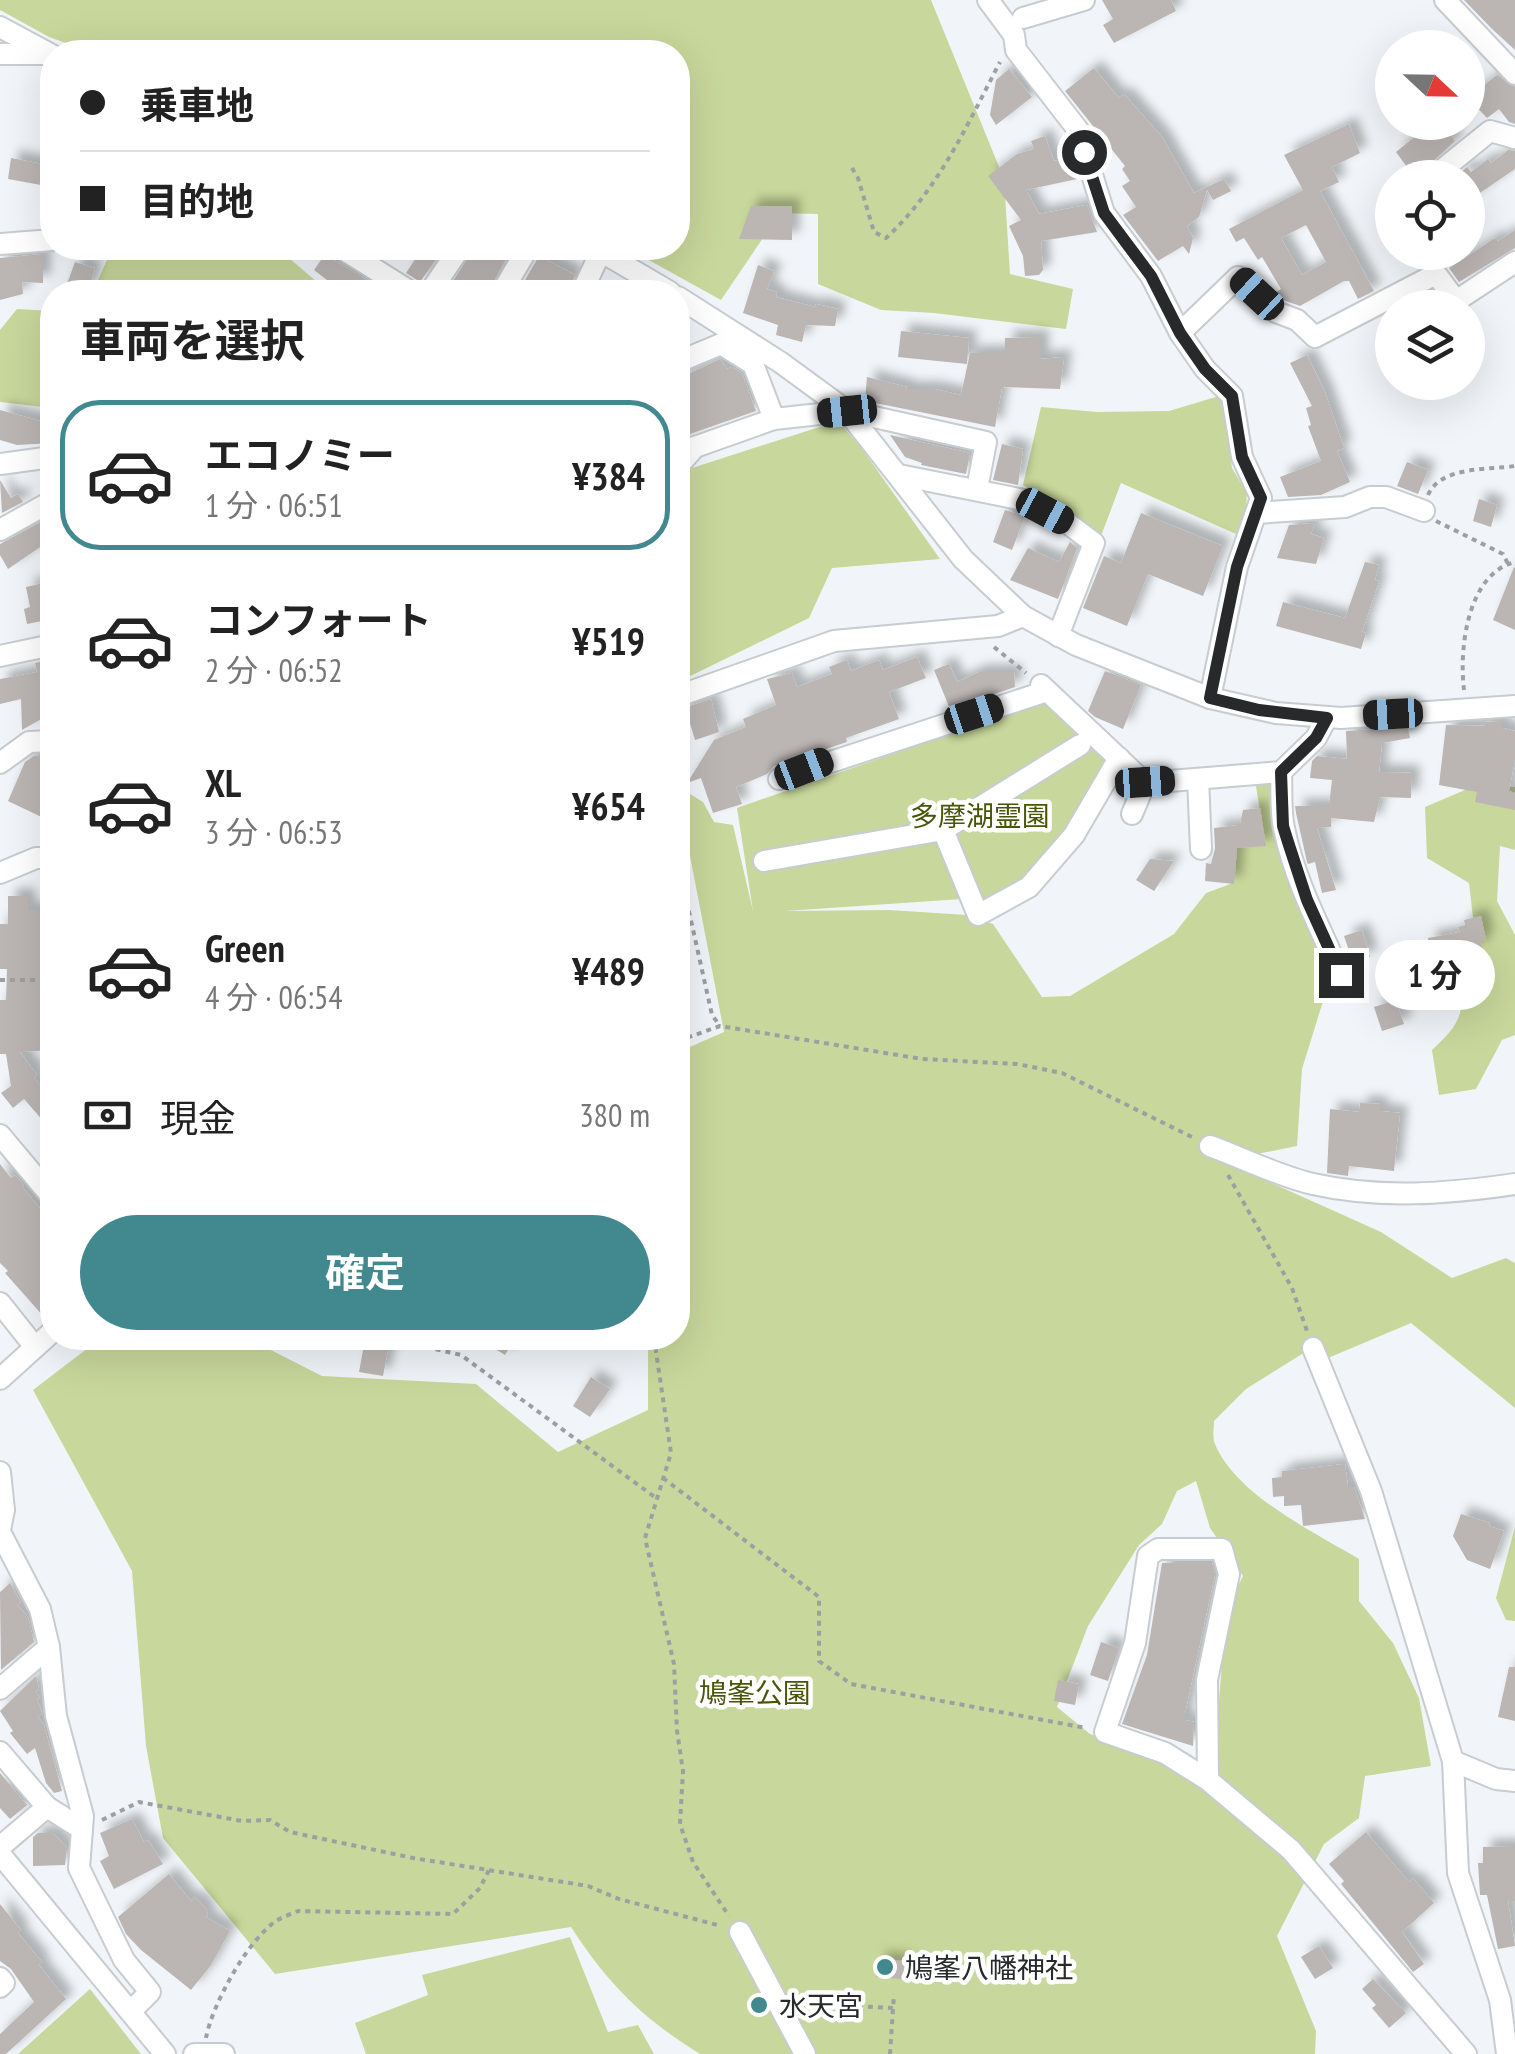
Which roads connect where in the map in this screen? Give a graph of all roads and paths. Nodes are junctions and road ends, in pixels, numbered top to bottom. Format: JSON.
{"nodes":[{"id":1,"x":988,"y":0,"type":"edge"},
{"id":2,"x":1084,"y":0,"type":"edge"},
{"id":3,"x":1445,"y":0,"type":"edge"},
{"id":4,"x":1021,"y":18,"type":"edge"},
{"id":5,"x":0,"y":26,"type":"edge"},
{"id":6,"x":40,"y":48,"type":"edge"},
{"id":7,"x":0,"y":54,"type":"edge"},
{"id":8,"x":40,"y":54,"type":"edge"},
{"id":9,"x":1515,"y":74,"type":"edge"},
{"id":10,"x":1515,"y":138,"type":"edge"},
{"id":11,"x":1454,"y":160,"type":"edge"},
{"id":12,"x":852,"y":168,"type":"dead end"},
{"id":13,"x":40,"y":241,"type":"edge"},
{"id":14,"x":0,"y":244,"type":"edge"},
{"id":15,"x":361,"y":260,"type":"edge"},
{"id":16,"x":616,"y":260,"type":"edge"},
{"id":17,"x":1515,"y":262,"type":"edge"},
{"id":18,"x":391,"y":280,"type":"edge"},
{"id":19,"x":650,"y":280,"type":"edge"},
{"id":20,"x":690,"y":305,"type":"edge"},
{"id":21,"x":1180,"y":333,"type":"junction"},
{"id":22,"x":690,"y":357,"type":"edge"},
{"id":23,"x":847,"y":411,"type":"junction"},
{"id":24,"x":774,"y":419,"type":"junction"},
{"id":25,"x":690,"y":453,"type":"edge"},
{"id":26,"x":40,"y":459,"type":"edge"},
{"id":27,"x":0,"y":464,"type":"edge"},
{"id":28,"x":1515,"y":466,"type":"edge"},
{"id":29,"x":899,"y":475,"type":"junction"},
{"id":30,"x":978,"y":489,"type":"junction"},
{"id":31,"x":40,"y":508,"type":"edge"},
{"id":32,"x":1424,"y":511,"type":"junction"},
{"id":33,"x":1256,"y":513,"type":"junction"},
{"id":34,"x":0,"y":530,"type":"edge"},
{"id":35,"x":1515,"y":562,"type":"edge"},
{"id":36,"x":1508,"y":564,"type":"junction"},
{"id":37,"x":1023,"y":616,"type":"junction"},
{"id":38,"x":972,"y":628,"type":"junction"},
{"id":39,"x":1058,"y":636,"type":"junction"},
{"id":40,"x":40,"y":648,"type":"edge"},
{"id":41,"x":0,"y":656,"type":"edge"},
{"id":42,"x":1044,"y":688,"type":"junction"},
{"id":43,"x":690,"y":692,"type":"edge"},
{"id":44,"x":1210,"y":698,"type":"junction"},
{"id":45,"x":1515,"y":706,"type":"edge"},
{"id":46,"x":1466,"y":710,"type":"junction"},
{"id":47,"x":1327,"y":718,"type":"junction"},
{"id":48,"x":40,"y":742,"type":"edge"},
{"id":49,"x":1080,"y":746,"type":"dead end"},
{"id":50,"x":1119,"y":758,"type":"junction"},
{"id":51,"x":0,"y":763,"type":"edge"},
{"id":52,"x":1281,"y":772,"type":"junction"},
{"id":53,"x":779,"y":778,"type":"dead end"},
{"id":54,"x":1198,"y":779,"type":"junction"},
{"id":55,"x":1145,"y":782,"type":"junction"},
{"id":56,"x":1132,"y":814,"type":"dead end"},
{"id":57,"x":943,"y":830,"type":"junction"},
{"id":58,"x":1201,"y":849,"type":"dead end"},
{"id":59,"x":40,"y":858,"type":"edge"},
{"id":60,"x":764,"y":861,"type":"dead end"},
{"id":61,"x":0,"y":873,"type":"edge"},
{"id":62,"x":690,"y":916,"type":"edge"},
{"id":63,"x":1341,"y":975,"type":"dead end"},
{"id":64,"x":0,"y":980,"type":"edge"},
{"id":65,"x":40,"y":980,"type":"edge"},
{"id":66,"x":720,"y":1026,"type":"junction"},
{"id":67,"x":690,"y":1037,"type":"edge"},
{"id":68,"x":0,"y":1134,"type":"edge"},
{"id":69,"x":1210,"y":1146,"type":"junction"},
{"id":70,"x":40,"y":1182,"type":"edge"},
{"id":71,"x":1515,"y":1184,"type":"edge"},
{"id":72,"x":0,"y":1303,"type":"edge"},
{"id":73,"x":40,"y":1343,"type":"edge"},
{"id":74,"x":36,"y":1347,"type":"junction"},
{"id":75,"x":1313,"y":1348,"type":"joint"},
{"id":76,"x":440,"y":1350,"type":"edge"},
{"id":77,"x":656,"y":1350,"type":"edge"},
{"id":78,"x":0,"y":1379,"type":"edge"},
{"id":79,"x":0,"y":1472,"type":"edge"},
{"id":80,"x":663,"y":1478,"type":"junction"},
{"id":81,"x":656,"y":1498,"type":"junction"},
{"id":82,"x":0,"y":1531,"type":"edge"},
{"id":83,"x":49,"y":1647,"type":"junction"},
{"id":84,"x":0,"y":1689,"type":"edge"},
{"id":85,"x":1105,"y":1732,"type":"junction"},
{"id":86,"x":0,"y":1752,"type":"edge"},
{"id":87,"x":1453,"y":1761,"type":"junction"},
{"id":88,"x":1208,"y":1780,"type":"junction"},
{"id":89,"x":1515,"y":1781,"type":"edge"},
{"id":90,"x":47,"y":1807,"type":"junction"},
{"id":91,"x":82,"y":1829,"type":"junction"},
{"id":92,"x":0,"y":1850,"type":"edge"},
{"id":93,"x":490,"y":1869,"type":"junction"},
{"id":94,"x":740,"y":1932,"type":"junction"},
{"id":95,"x":0,"y":1978,"type":"edge"},
{"id":96,"x":0,"y":1987,"type":"edge"},
{"id":97,"x":894,"y":1994,"type":"dead end"},
{"id":98,"x":776,"y":2001,"type":"junction"},
{"id":99,"x":894,"y":2008,"type":"junction"},
{"id":100,"x":131,"y":2010,"type":"junction"},
{"id":101,"x":165,"y":2054,"type":"edge"},
{"id":102,"x":207,"y":2054,"type":"edge"},
{"id":103,"x":805,"y":2054,"type":"edge"},
{"id":104,"x":890,"y":2054,"type":"edge"},
{"id":105,"x":1466,"y":2054,"type":"edge"},
{"id":106,"x":1507,"y":2054,"type":"edge"}],
"edges":[{"from":1,"to":4,"type":"street"},
{"from":2,"to":4,"type":"street"},
{"from":3,"to":9,"type":"street"},
{"from":4,"to":12,"type":"path"},
{"from":4,"to":21,"type":"street"},
{"from":5,"to":6,"type":"street"},
{"from":7,"to":8,"type":"street"},
{"from":10,"to":11,"type":"street"},
{"from":13,"to":14,"type":"street"},
{"from":15,"to":18,"type":"street"},
{"from":16,"to":19,"type":"street"},
{"from":17,"to":21,"type":"street"},
{"from":20,"to":23,"type":"street"},
{"from":21,"to":33,"type":"street"},
{"from":22,"to":24,"type":"street"},
{"from":23,"to":24,"type":"street"},
{"from":23,"to":29,"type":"street"},
{"from":23,"to":30,"type":"street"},
{"from":24,"to":25,"type":"street"},
{"from":26,"to":27,"type":"street"},
{"from":28,"to":32,"type":"path"},
{"from":29,"to":30,"type":"street"},
{"from":29,"to":37,"type":"street"},
{"from":30,"to":39,"type":"street"},
{"from":31,"to":34,"type":"street"},
{"from":32,"to":33,"type":"street"},
{"from":32,"to":36,"type":"path"},
{"from":33,"to":44,"type":"street"},
{"from":35,"to":36,"type":"path"},
{"from":36,"to":46,"type":"path"},
{"from":37,"to":38,"type":"street"},
{"from":37,"to":39,"type":"street"},
{"from":38,"to":42,"type":"path"},
{"from":38,"to":43,"type":"street"},
{"from":39,"to":44,"type":"street"},
{"from":40,"to":41,"type":"street"},
{"from":42,"to":50,"type":"street"},
{"from":42,"to":53,"type":"street"},
{"from":44,"to":47,"type":"street"},
{"from":45,"to":46,"type":"street"},
{"from":46,"to":47,"type":"street"},
{"from":47,"to":52,"type":"street"},
{"from":48,"to":51,"type":"street"},
{"from":49,"to":57,"type":"street"},
{"from":50,"to":55,"type":"street"},
{"from":50,"to":57,"type":"street"},
{"from":52,"to":54,"type":"street"},
{"from":52,"to":63,"type":"street"},
{"from":54,"to":55,"type":"street"},
{"from":54,"to":58,"type":"street"},
{"from":55,"to":56,"type":"street"},
{"from":57,"to":60,"type":"street"},
{"from":59,"to":61,"type":"street"},
{"from":62,"to":66,"type":"path"},
{"from":64,"to":65,"type":"path"},
{"from":66,"to":67,"type":"path"},
{"from":66,"to":69,"type":"path"},
{"from":68,"to":70,"type":"street"},
{"from":69,"to":71,"type":"street"},
{"from":69,"to":75,"type":"path"},
{"from":72,"to":74,"type":"street"},
{"from":73,"to":74,"type":"street"},
{"from":74,"to":78,"type":"street"},
{"from":75,"to":87,"type":"street"},
{"from":76,"to":81,"type":"path"},
{"from":77,"to":80,"type":"path"},
{"from":79,"to":82,"type":"street"},
{"from":80,"to":81,"type":"path"},
{"from":80,"to":85,"type":"path"},
{"from":81,"to":94,"type":"path"},
{"from":82,"to":83,"type":"street"},
{"from":83,"to":84,"type":"street"},
{"from":83,"to":91,"type":"street"},
{"from":85,"to":88,"type":"street"},
{"from":85,"to":88,"type":"street"},
{"from":86,"to":90,"type":"street"},
{"from":87,"to":89,"type":"street"},
{"from":87,"to":106,"type":"street"},
{"from":88,"to":105,"type":"street"},
{"from":90,"to":91,"type":"street"},
{"from":90,"to":92,"type":"street"},
{"from":91,"to":93,"type":"path"},
{"from":91,"to":100,"type":"street"},
{"from":92,"to":100,"type":"street"},
{"from":93,"to":94,"type":"path"},
{"from":93,"to":102,"type":"path"},
{"from":94,"to":98,"type":"street"},
{"from":95,"to":96,"type":"street"},
{"from":97,"to":99,"type":"path"},
{"from":98,"to":99,"type":"path"},
{"from":98,"to":103,"type":"street"},
{"from":99,"to":104,"type":"path"},
{"from":100,"to":101,"type":"street"}]}
